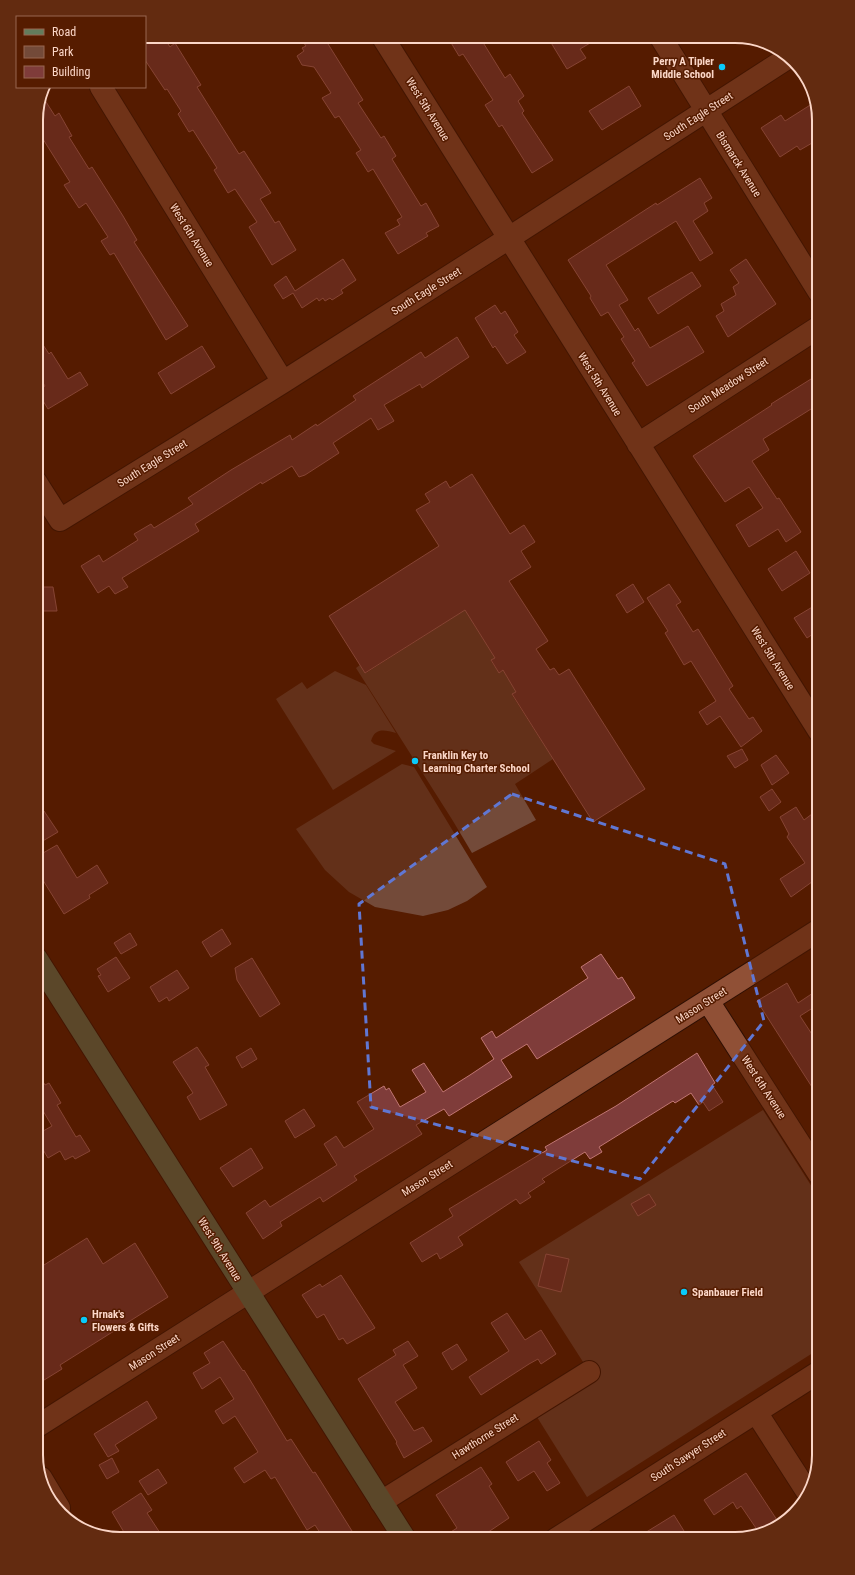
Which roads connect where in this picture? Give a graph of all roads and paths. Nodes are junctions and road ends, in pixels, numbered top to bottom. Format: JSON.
{"nodes":[{"id":1,"x":386,"y":43,"type":"edge"},
{"id":2,"x":664,"y":43,"type":"edge"},
{"id":3,"x":784,"y":61,"type":"edge"},
{"id":4,"x":102,"y":88,"type":"edge"},
{"id":5,"x":706,"y":111,"type":"junction"},
{"id":6,"x":509,"y":239,"type":"junction"},
{"id":7,"x":812,"y":281,"type":"edge"},
{"id":8,"x":812,"y":332,"type":"edge"},
{"id":9,"x":283,"y":382,"type":"junction"},
{"id":10,"x":638,"y":444,"type":"junction"},
{"id":11,"x":43,"y":493,"type":"edge"},
{"id":12,"x":812,"y":720,"type":"edge"},
{"id":13,"x":812,"y":934,"type":"edge"},
{"id":14,"x":43,"y":969,"type":"edge"},
{"id":15,"x":708,"y":1000,"type":"junction"},
{"id":16,"x":812,"y":1163,"type":"edge"},
{"id":17,"x":247,"y":1292,"type":"junction"},
{"id":18,"x":589,"y":1372,"type":"dead end"},
{"id":19,"x":812,"y":1376,"type":"edge"},
{"id":20,"x":756,"y":1412,"type":"junction"},
{"id":21,"x":43,"y":1423,"type":"edge"},
{"id":22,"x":805,"y":1488,"type":"edge"},
{"id":23,"x":381,"y":1502,"type":"junction"},
{"id":24,"x":400,"y":1532,"type":"edge"},
{"id":25,"x":567,"y":1532,"type":"edge"}],
"edges":[{"from":1,"to":6,"type":"street","name":"West 5th Avenue"},
{"from":2,"to":5,"type":"street","name":"Bismarck Avenue"},
{"from":3,"to":5,"type":"street","name":"South Eagle Street"},
{"from":4,"to":9,"type":"street","name":"West 6th Avenue"},
{"from":5,"to":6,"type":"street","name":"South Eagle Street"},
{"from":5,"to":7,"type":"street","name":"Bismarck Avenue"},
{"from":6,"to":9,"type":"street","name":"South Eagle Street"},
{"from":6,"to":10,"type":"street","name":"West 5th Avenue"},
{"from":8,"to":10,"type":"street","name":"South Meadow Street"},
{"from":9,"to":11,"type":"street","name":"South Eagle Street"},
{"from":10,"to":12,"type":"street","name":"West 5th Avenue"},
{"from":13,"to":15,"type":"street","name":"Mason Street"},
{"from":14,"to":17,"type":"main road","name":"West 9th Avenue"},
{"from":15,"to":16,"type":"street","name":"West 6th Avenue"},
{"from":15,"to":17,"type":"street","name":"Mason Street"},
{"from":17,"to":21,"type":"street","name":"Mason Street"},
{"from":17,"to":23,"type":"main road","name":"West 9th Avenue"},
{"from":18,"to":23,"type":"street","name":"Hawthorne Street"},
{"from":19,"to":20,"type":"street","name":"South Sawyer Street"},
{"from":20,"to":22,"type":"street"},
{"from":20,"to":25,"type":"street","name":"South Sawyer Street"},
{"from":23,"to":24,"type":"main road","name":"West 9th Avenue"}]}
